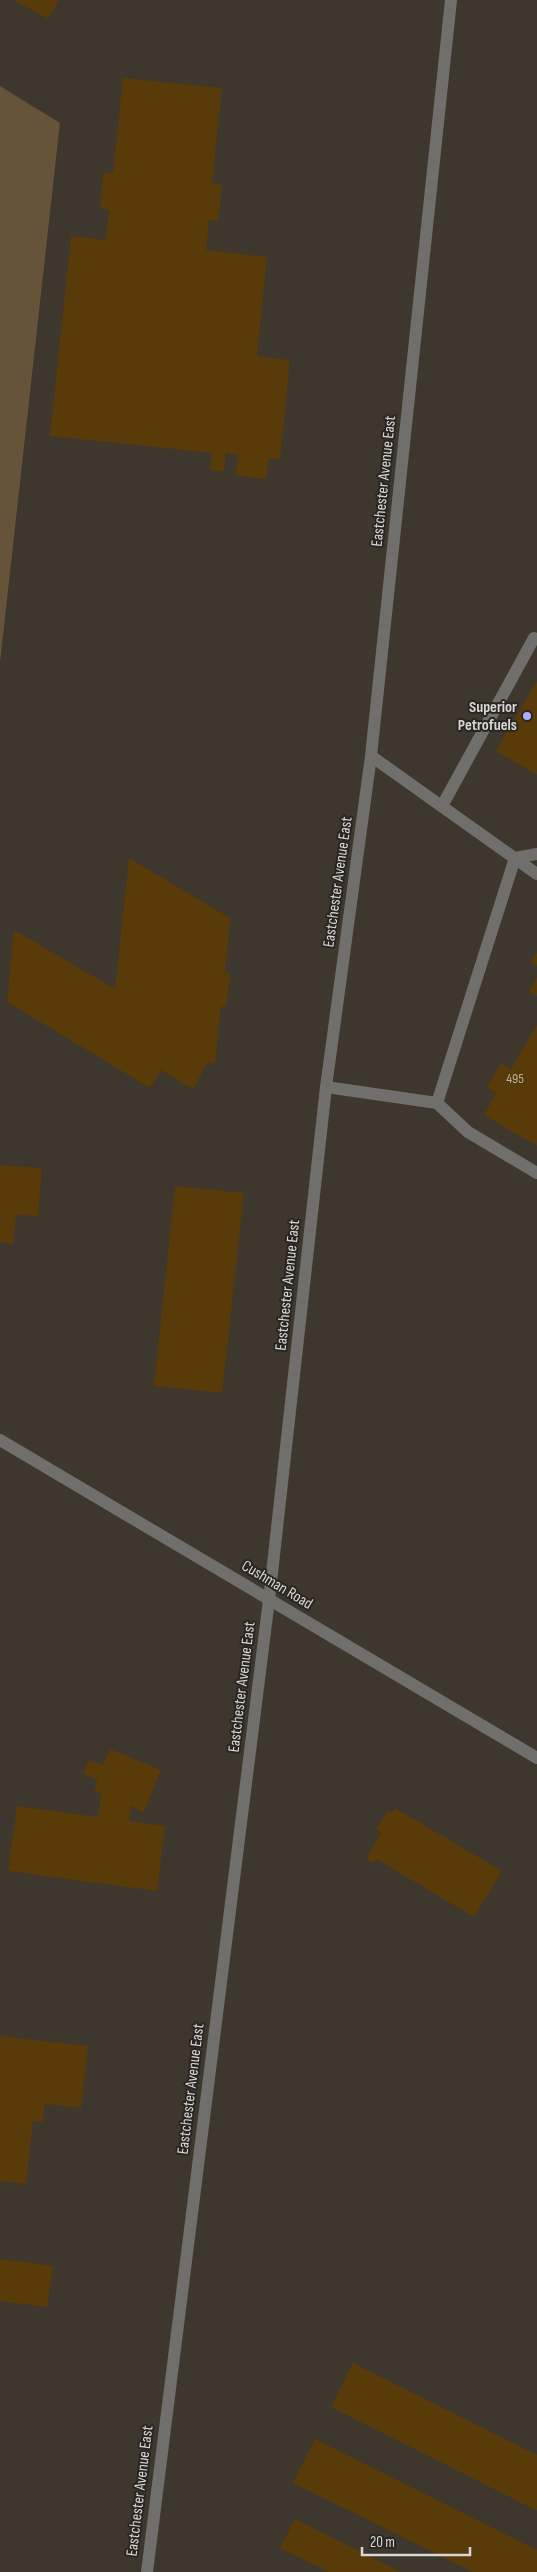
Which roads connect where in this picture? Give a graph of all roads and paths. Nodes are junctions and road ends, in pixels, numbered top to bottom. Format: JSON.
{"nodes":[{"id":1,"x":451,"y":0,"type":"edge"},
{"id":2,"x":534,"y":638,"type":"dead end"},
{"id":3,"x":372,"y":756,"type":"junction"},
{"id":4,"x":442,"y":806,"type":"junction"},
{"id":5,"x":537,"y":854,"type":"edge"},
{"id":6,"x":515,"y":858,"type":"junction"},
{"id":7,"x":537,"y":874,"type":"edge"},
{"id":8,"x":326,"y":1087,"type":"junction"},
{"id":9,"x":437,"y":1103,"type":"junction"},
{"id":10,"x":537,"y":1173,"type":"edge"},
{"id":11,"x":0,"y":1440,"type":"edge"},
{"id":12,"x":269,"y":1600,"type":"junction"},
{"id":13,"x":537,"y":1758,"type":"edge"},
{"id":14,"x":147,"y":2572,"type":"edge"}],
"edges":[{"from":1,"to":3,"type":"street","name":"Eastchester Avenue East"},
{"from":2,"to":4,"type":"street"},
{"from":3,"to":4,"type":"street"},
{"from":3,"to":8,"type":"street","name":"Eastchester Avenue East"},
{"from":4,"to":6,"type":"street"},
{"from":5,"to":6,"type":"street"},
{"from":6,"to":7,"type":"street"},
{"from":6,"to":9,"type":"street"},
{"from":8,"to":9,"type":"street"},
{"from":8,"to":12,"type":"street","name":"Eastchester Avenue East"},
{"from":9,"to":10,"type":"street"},
{"from":11,"to":12,"type":"street","name":"Cushman Road"},
{"from":12,"to":13,"type":"street","name":"Cushman Road"},
{"from":12,"to":14,"type":"street","name":"Eastchester Avenue East"}]}
